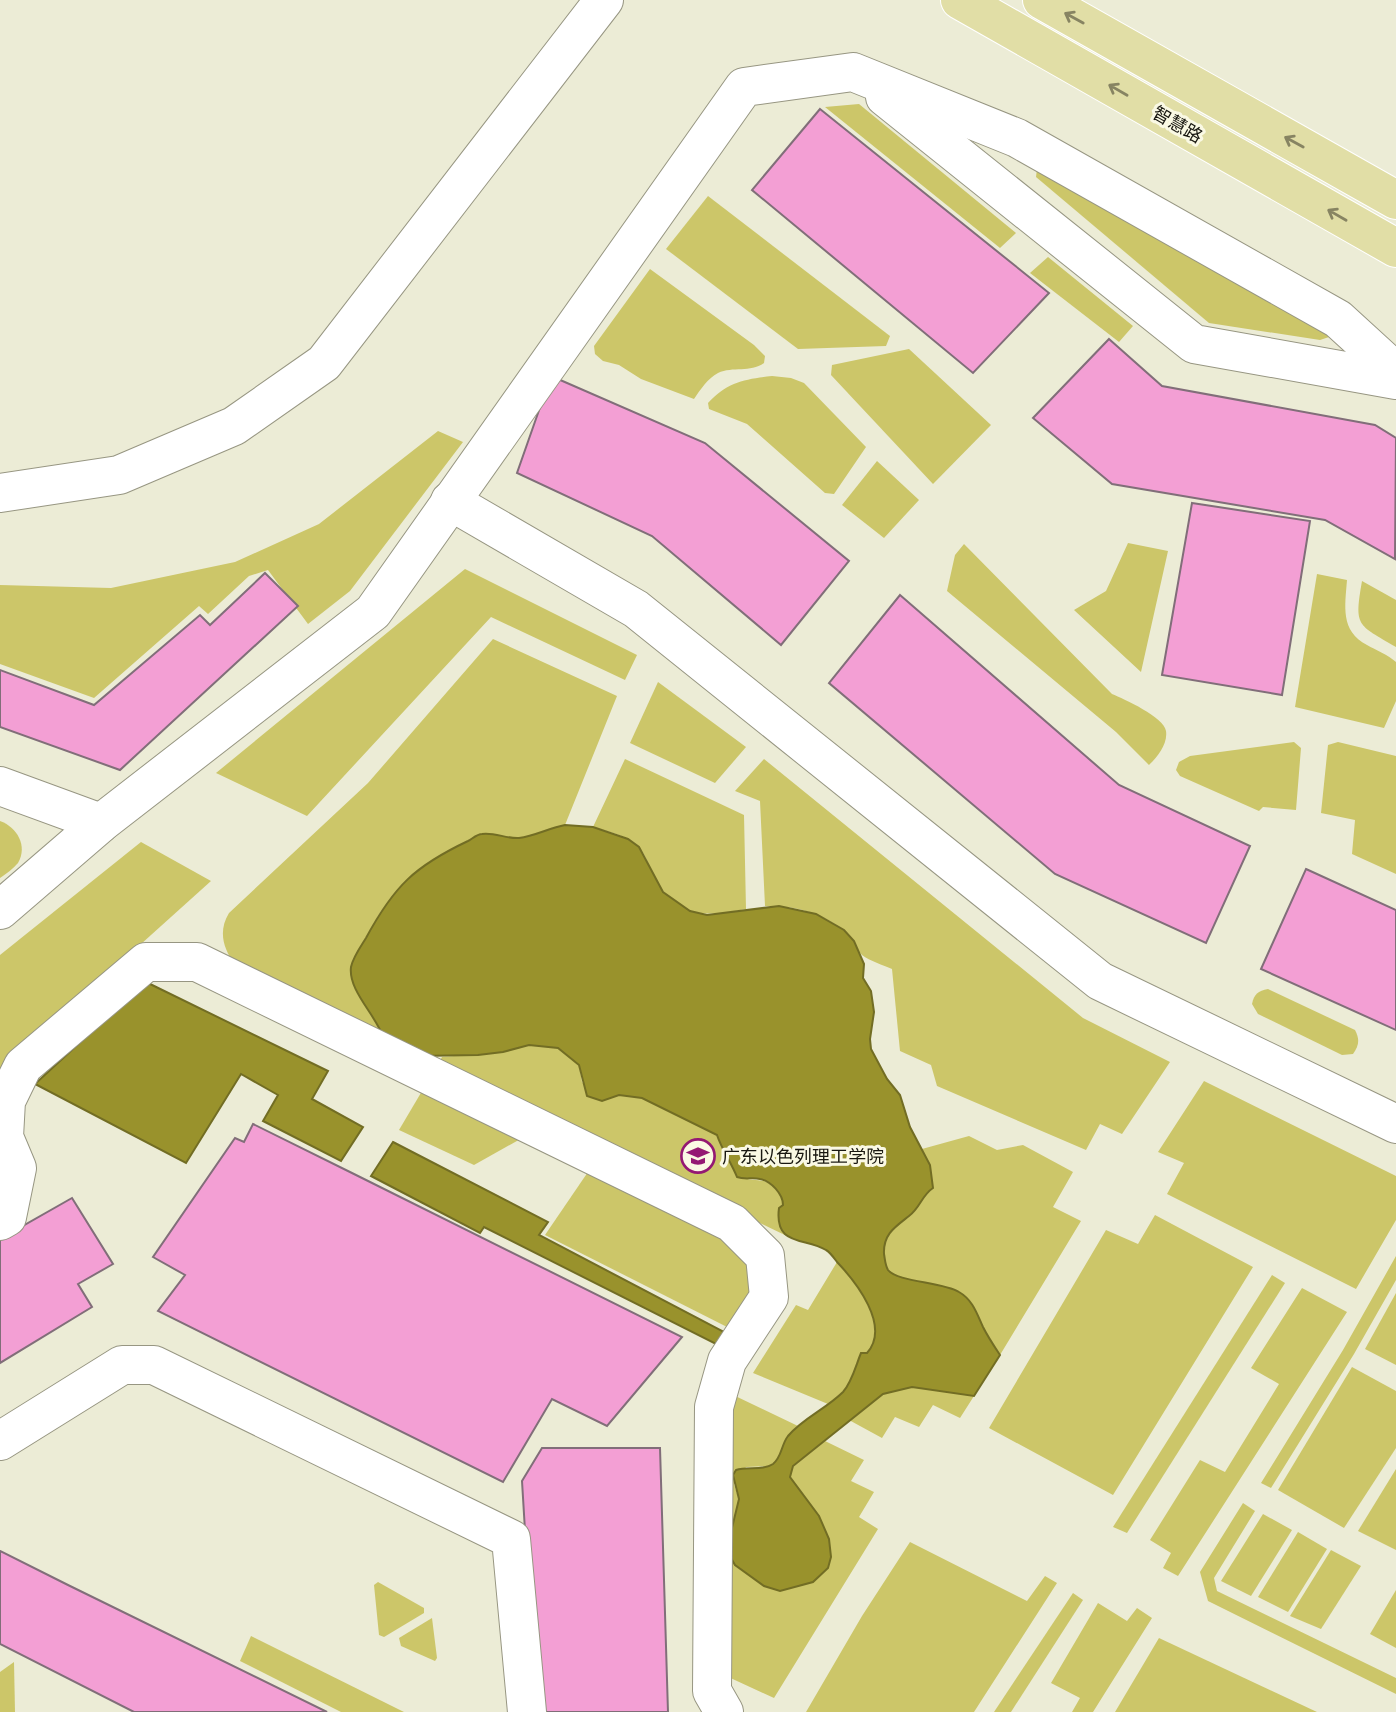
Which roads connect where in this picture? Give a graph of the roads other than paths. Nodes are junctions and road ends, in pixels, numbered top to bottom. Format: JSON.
{"nodes":[{"id":1,"x":604,"y":0,"type":"edge"},
{"id":2,"x":960,"y":0,"type":"edge"},
{"id":3,"x":1042,"y":0,"type":"edge"},
{"id":4,"x":853,"y":72,"type":"junction"},
{"id":5,"x":1396,"y":200,"type":"edge"},
{"id":6,"x":1396,"y":248,"type":"edge"},
{"id":7,"x":1396,"y":372,"type":"edge"},
{"id":8,"x":1396,"y":380,"type":"edge"},
{"id":9,"x":0,"y":493,"type":"edge"},
{"id":10,"x":450,"y":501,"type":"junction"},
{"id":11,"x":0,"y":786,"type":"edge"},
{"id":12,"x":102,"y":823,"type":"junction"},
{"id":13,"x":0,"y":910,"type":"edge"},
{"id":14,"x":1396,"y":1124,"type":"edge"},
{"id":15,"x":0,"y":1221,"type":"edge"},
{"id":16,"x":0,"y":1441,"type":"edge"},
{"id":17,"x":527,"y":1712,"type":"edge"},
{"id":18,"x":724,"y":1712,"type":"edge"}],
"edges":[{"from":1,"to":9,"type":"street"},
{"from":6,"to":2,"type":"main road","name":"智慧路","one_way":true},
{"from":5,"to":3,"type":"main road","one_way":true},
{"from":4,"to":7,"type":"street"},
{"from":4,"to":8,"type":"street"},
{"from":4,"to":10,"type":"street"},
{"from":10,"to":12,"type":"street"},
{"from":10,"to":14,"type":"street"},
{"from":11,"to":12,"type":"street"},
{"from":12,"to":13,"type":"street"},
{"from":15,"to":18,"type":"street"},
{"from":16,"to":17,"type":"street"}]}
